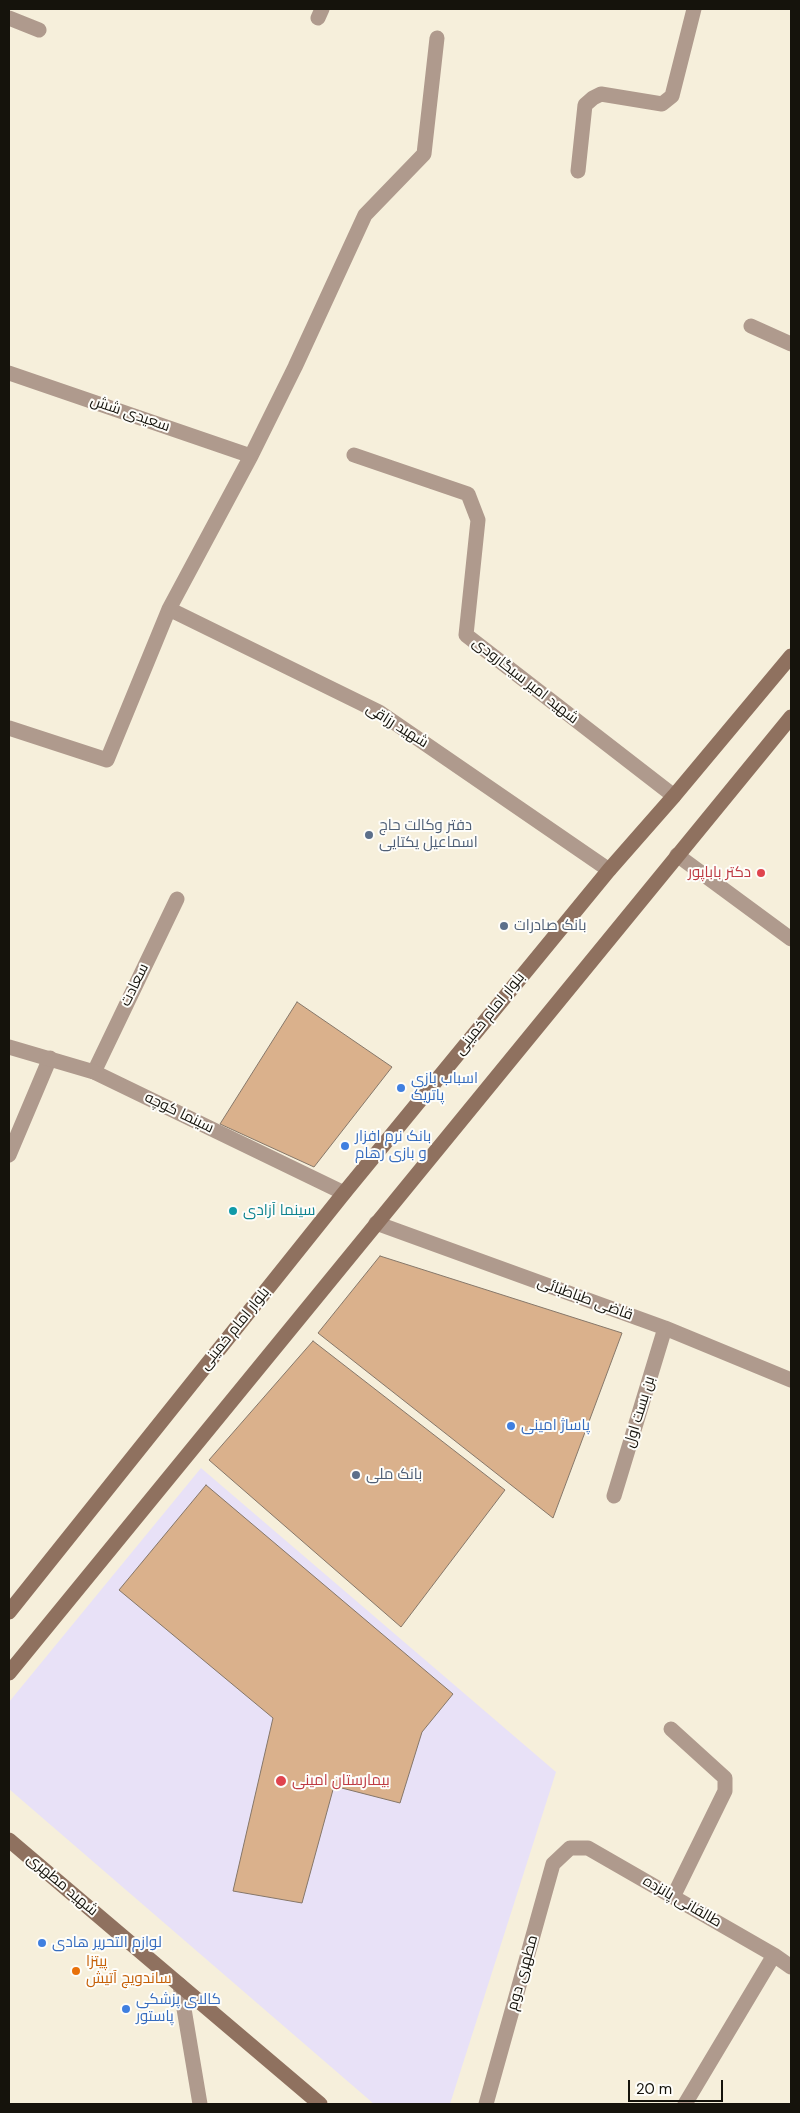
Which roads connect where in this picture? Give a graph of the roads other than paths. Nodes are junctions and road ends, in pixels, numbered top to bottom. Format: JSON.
{"nodes":[{"id":1,"x":694,"y":9,"type":"edge"},
{"id":2,"x":9,"y":18,"type":"edge"},
{"id":3,"x":39,"y":30,"type":"dead end"},
{"id":4,"x":436,"y":38,"type":"dead end"},
{"id":5,"x":578,"y":171,"type":"dead end"},
{"id":6,"x":751,"y":326,"type":"dead end"},
{"id":7,"x":791,"y":344,"type":"edge"},
{"id":8,"x":9,"y":372,"type":"edge"},
{"id":9,"x":354,"y":455,"type":"dead end"},
{"id":10,"x":251,"y":456,"type":"junction"},
{"id":11,"x":169,"y":609,"type":"junction"},
{"id":12,"x":791,"y":656,"type":"edge"},
{"id":13,"x":791,"y":716,"type":"edge"},
{"id":14,"x":9,"y":728,"type":"edge"},
{"id":15,"x":674,"y":796,"type":"junction"},
{"id":16,"x":677,"y":856,"type":"junction"},
{"id":17,"x":609,"y":870,"type":"junction"},
{"id":18,"x":177,"y":899,"type":"dead end"},
{"id":19,"x":791,"y":939,"type":"edge"},
{"id":20,"x":9,"y":1047,"type":"edge"},
{"id":21,"x":50,"y":1058,"type":"junction"},
{"id":22,"x":94,"y":1072,"type":"junction"},
{"id":23,"x":9,"y":1156,"type":"edge"},
{"id":24,"x":344,"y":1193,"type":"junction"},
{"id":25,"x":376,"y":1223,"type":"junction"},
{"id":26,"x":665,"y":1328,"type":"junction"},
{"id":27,"x":791,"y":1380,"type":"edge"},
{"id":28,"x":614,"y":1496,"type":"dead end"},
{"id":29,"x":9,"y":1612,"type":"edge"},
{"id":30,"x":9,"y":1673,"type":"edge"},
{"id":31,"x":671,"y":1728,"type":"dead end"},
{"id":32,"x":9,"y":1840,"type":"edge"},
{"id":33,"x":570,"y":1848,"type":"joint"},
{"id":34,"x":673,"y":1897,"type":"junction"},
{"id":35,"x":774,"y":1955,"type":"junction"},
{"id":36,"x":791,"y":1967,"type":"edge"},
{"id":37,"x":180,"y":1985,"type":"junction"},
{"id":38,"x":200,"y":2104,"type":"edge"},
{"id":39,"x":320,"y":2104,"type":"edge"},
{"id":40,"x":486,"y":2104,"type":"edge"},
{"id":41,"x":686,"y":2104,"type":"edge"}],
"edges":[{"from":1,"to":5,"type":"street"},
{"from":2,"to":3,"type":"street"},
{"from":4,"to":10,"type":"street"},
{"from":6,"to":7,"type":"street"},
{"from":8,"to":10,"type":"street","name":"سعیدی شش"},
{"from":9,"to":15,"type":"street","name":"شهید امیر سیگارودی"},
{"from":10,"to":11,"type":"street"},
{"from":11,"to":14,"type":"street"},
{"from":11,"to":17,"type":"street","name":"شهید رزاقی"},
{"from":12,"to":15,"type":"main road","name":"بلوار امام خمینی"},
{"from":13,"to":16,"type":"main road"},
{"from":15,"to":17,"type":"main road","name":"بلوار امام خمینی"},
{"from":16,"to":19,"type":"street"},
{"from":16,"to":25,"type":"main road"},
{"from":17,"to":24,"type":"main road","name":"بلوار امام خمینی"},
{"from":18,"to":22,"type":"street","name":"سعادت"},
{"from":20,"to":21,"type":"street","name":"سینما کوچه"},
{"from":21,"to":22,"type":"street","name":"سینما کوچه"},
{"from":21,"to":23,"type":"street"},
{"from":22,"to":24,"type":"street","name":"سینما کوچه"},
{"from":24,"to":29,"type":"main road","name":"بلوار امام خمینی"},
{"from":25,"to":26,"type":"street","name":"قاضی طباطبائی"},
{"from":25,"to":30,"type":"main road"},
{"from":26,"to":27,"type":"street","name":"قاضی طباطبائی"},
{"from":26,"to":28,"type":"street","name":"بن بست اول"},
{"from":31,"to":34,"type":"street"},
{"from":32,"to":37,"type":"main road","name":"شهید مطهری"},
{"from":33,"to":34,"type":"street","name":"طالقانی پانزده"},
{"from":33,"to":40,"type":"street","name":"مطهری دوم"},
{"from":34,"to":35,"type":"street","name":"طالقانی پانزده"},
{"from":35,"to":36,"type":"street","name":"طالقانی پانزده"},
{"from":35,"to":41,"type":"street"},
{"from":37,"to":38,"type":"street"},
{"from":37,"to":39,"type":"main road","name":"شهید مطهری"}]}
